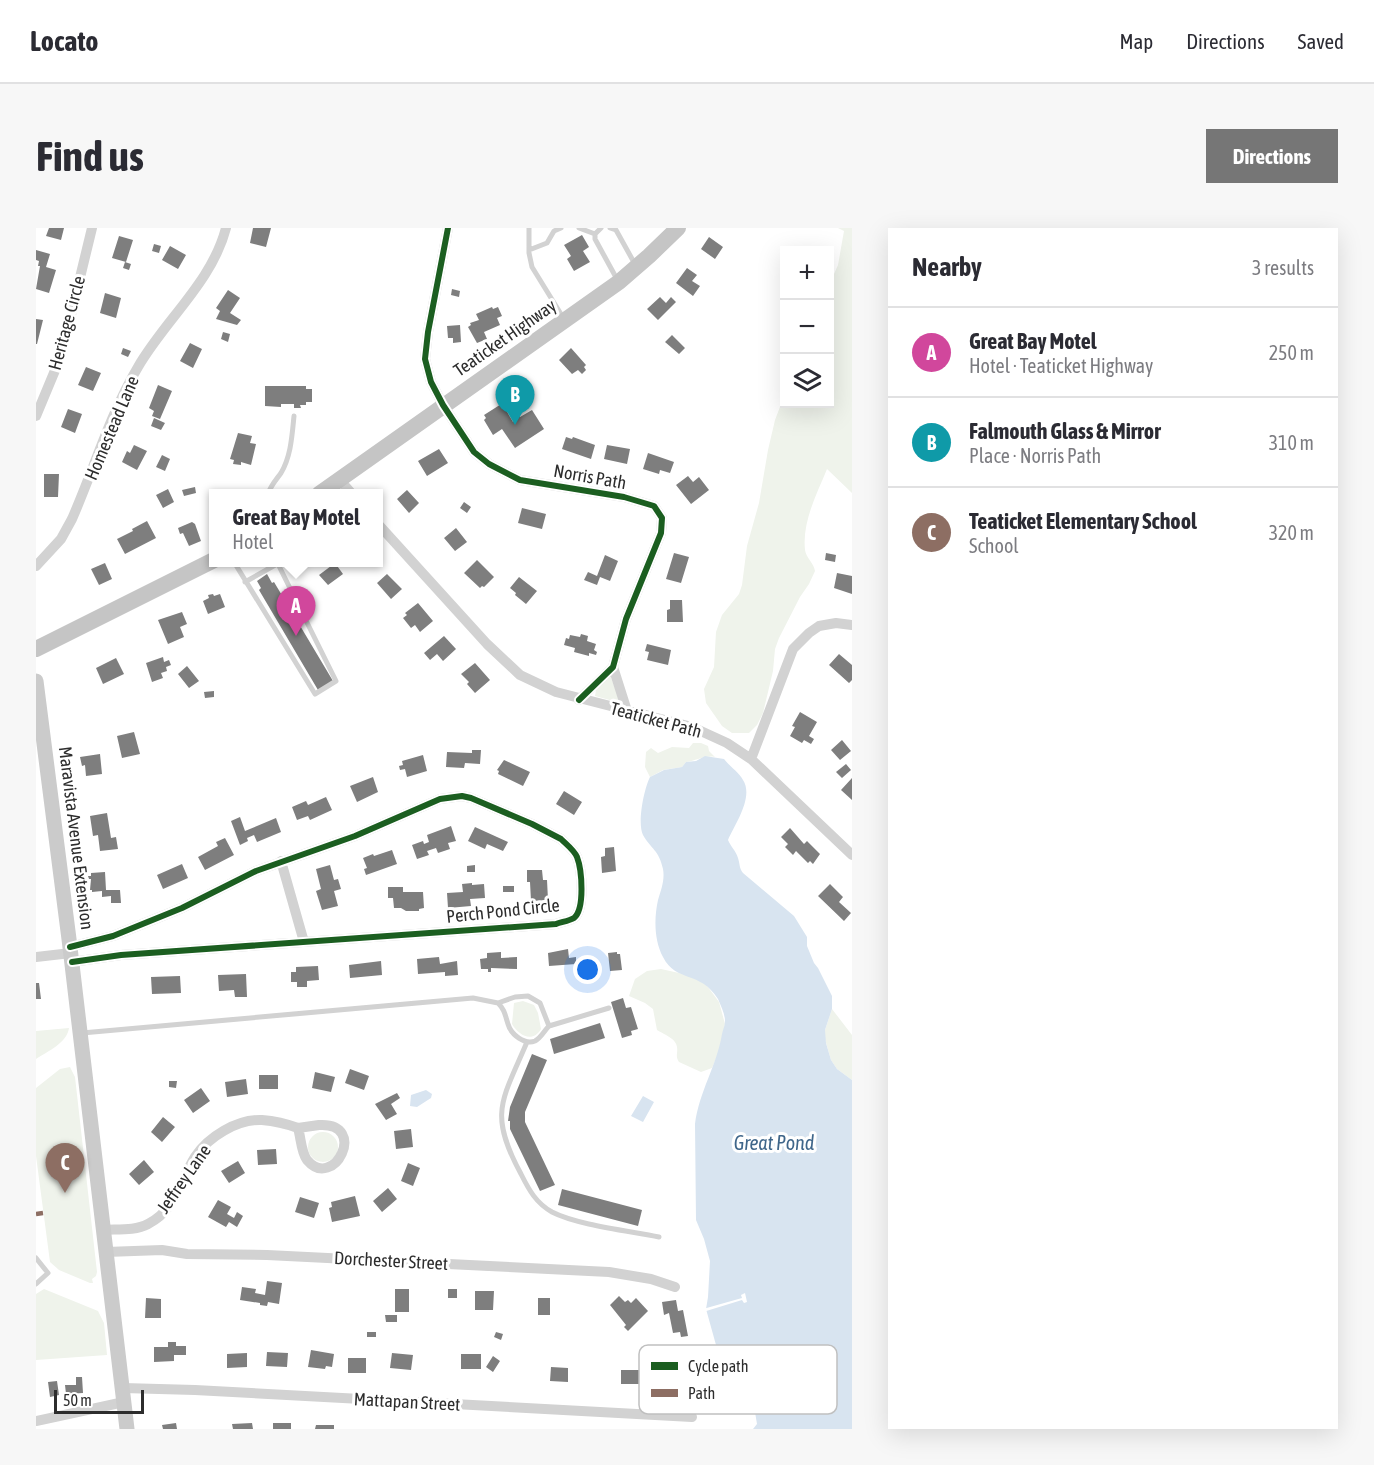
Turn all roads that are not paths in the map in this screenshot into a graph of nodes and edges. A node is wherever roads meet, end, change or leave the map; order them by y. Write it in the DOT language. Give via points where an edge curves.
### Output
graph roads {
  1 [pos="92,228"];
  2 [pos="226,228"];
  3 [pos="448,228"];
  4 [pos="529,228"];
  5 [pos="561,228"];
  6 [pos="579,228"];
  7 [pos="601,228"];
  8 [pos="610,228"];
  9 [pos="678,228"];
  10 [pos="555,230"];
  11 [pos="595,234"];
  12 [pos="529,250"];
  13 [pos="636,267"];
  14 [pos="618,282"];
  15 [pos="565,320"];
  16 [pos="443,405"];
  17 [pos="36,416"];
  18 [pos="294,416"];
  19 [pos="339,479"];
  20 [pos="270,489"];
  21 [pos="326,489"];
  22 [pos="348,489"];
  23 [pos="383,530"];
  24 [pos="209,562"];
  25 [pos="36,566"];
  26 [pos="237,567"];
  27 [pos="270,567"];
  28 [pos="279,567"];
  29 [pos="245,582"];
  30 [pos="852,625"];
  31 [pos="36,649"];
  32 [pos="613,667"];
  33 [pos="36,681"];
  34 [pos="579,700"];
  35 [pos="627,711"];
  36 [pos="751,759"];
  37 [pos="852,855"];
  38 [pos="281,861"];
  39 [pos="304,942"];
  40 [pos="71,954"];
  41 [pos="36,957"];
  42 [pos="498,1002"];
  43 [pos="609,1008"];
  44 [pos="549,1026"];
  45 [pos="80,1033"];
  46 [pos="527,1042"];
  47 [pos="298,1128"];
  48 [pos="103,1230"];
  49 [pos="659,1237"];
  50 [pos="106,1252"];
  51 [pos="36,1258"];
  52 [pos="36,1284"];
  53 [pos="675,1287"];
  54 [pos="123,1395"];
  55 [pos="692,1417"];
  56 [pos="36,1421"];
  57 [pos="127,1429"];
  1 -- 17 [label="street, Heritage Circle" via="61,356"];
  2 -- 25 [label="street, Homestead Lane" via="221,246 192,293 131,379 72,519 61,539"];
  3 -- 16 [label="street" via="425,359"];
  4 -- 12 [label="lane"];
  5 -- 10 [label="lane"];
  6 -- 11 [label="lane"];
  7 -- 11 [label="lane"];
  8 -- 13 [label="lane" via="616,230"];
  9 -- 13 [label="main road, Teaticket Highway"];
  10 -- 12 [label="lane" via="547,243"];
  11 -- 14 [label="lane"];
  12 -- 15 [label="lane" via="532,267"];
  13 -- 14 [label="main road, Teaticket Highway"];
  14 -- 15 [label="main road, Teaticket Highway"];
  15 -- 16 [label="main road, Teaticket Highway"];
  16 -- 19 [label="main road, Teaticket Highway"];
  16 -- 32 [label="street, Norris Path" via="474,452 504,473 520,480 624,497 654,506 662,518 661,533 626,619"];
  18 -- 20 [label="lane" via="290,452"];
  19 -- 21 [label="main road, Teaticket Highway"];
  19 -- 22 [label="street"];
  23 -- 34 [label="street, Teaticket Path" via="512,669 535,683"];
  24 -- 31 [label="main road"];
  26 -- 29 [label="lane"];
  27 -- 29 [label="lane"];
  28 -- 29 [label="lane" via="336,681 315,694"];
  30 -- 36 [label="street" via="819,626 793,649"];
  32 -- 34 [label="street"];
  32 -- 35 [label="street"];
  33 -- 40 [label="main road, Maravista Avenue Extension"];
  34 -- 35 [label="street, Teaticket Path"];
  35 -- 36 [label="street, Teaticket Path" via="711,734"];
  36 -- 37 [label="street, Teaticket Path"];
  38 -- 39 [label="street"];
  38 -- 39 [label="street, Perch Pond Circle" via="355,836 440,799 462,796 561,839 578,858 580,910 568,920"];
  38 -- 40 [label="street, Perch Pond Circle"];
  39 -- 40 [label="street, Perch Pond Circle" via="121,955"];
  40 -- 41 [label="street"];
  40 -- 45 [label="main road, Maravista Avenue Extension"];
  42 -- 44 [label="lane" via="521,996 533,998 544,1009"];
  42 -- 45 [label="lane" via="473,998"];
  42 -- 46 [label="lane" via="510,1029"];
  43 -- 44 [label="lane"];
  44 -- 46 [label="lane" via="538,1039"];
  45 -- 48 [label="main road, Maravista Avenue Extension"];
  46 -- 49 [label="lane" via="505,1092 500,1117 507,1146 532,1195 547,1209 570,1219"];
  47 -- 47 [label="street, Jeffrey Lane" via="303,1152 312,1164 333,1165 343,1155 342,1136 332,1127"];
  47 -- 48 [label="street, Jeffrey Lane" via="263,1120 225,1131 200,1152 176,1197 158,1218 137,1228"];
  48 -- 50 [label="main road, Maravista Avenue Extension"];
  50 -- 53 [label="street, Dorchester Street" via="162,1250 609,1272"];
  50 -- 54 [label="main road, Maravista Avenue Extension"];
  51 -- 52 [label="lane" via="48,1273"];
  54 -- 55 [label="street, Mattapan Street" via="195,1390"];
  54 -- 56 [label="street, Mattapan Street"];
  54 -- 57 [label="main road, Maravista Avenue Extension"];
}
